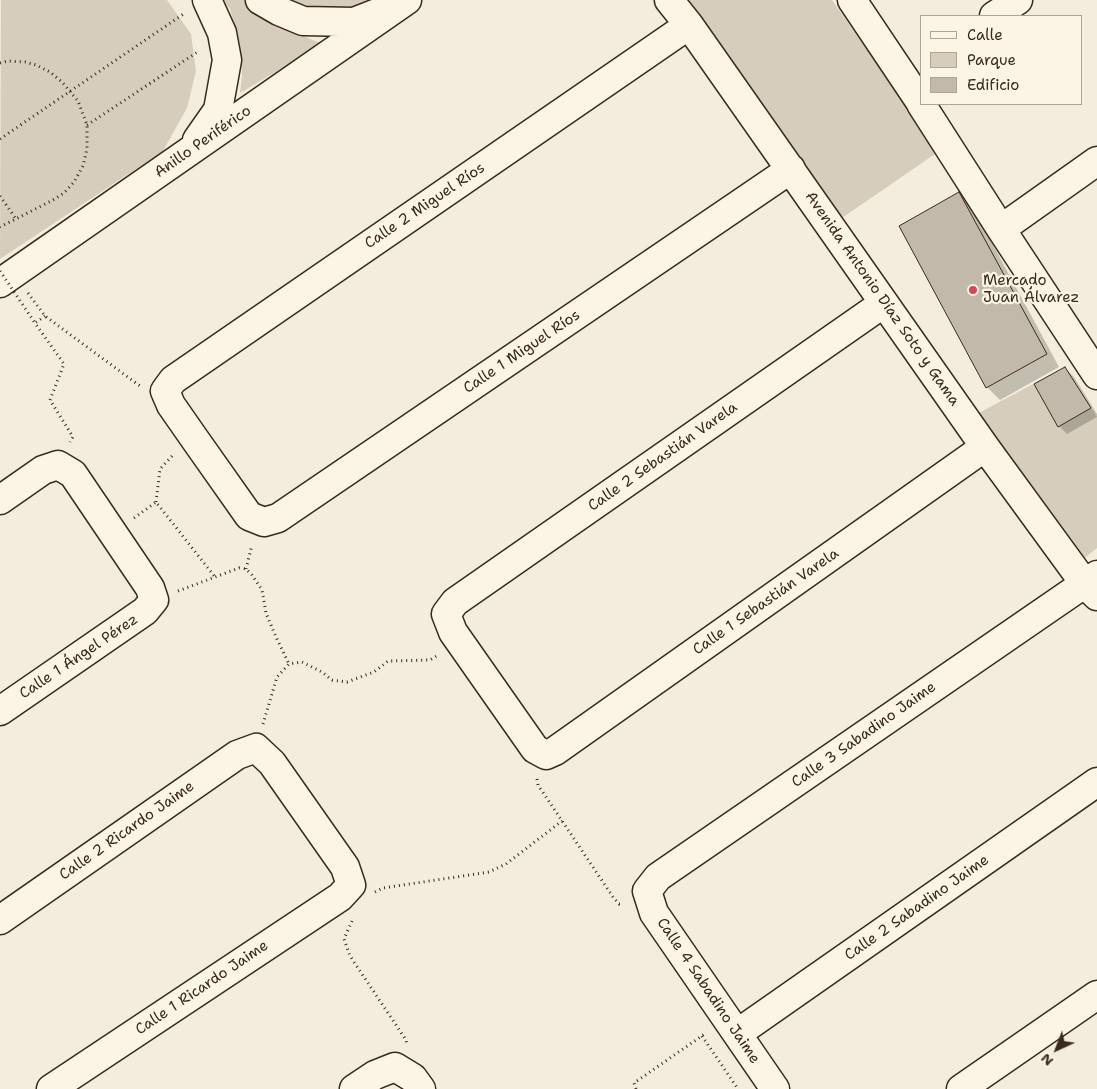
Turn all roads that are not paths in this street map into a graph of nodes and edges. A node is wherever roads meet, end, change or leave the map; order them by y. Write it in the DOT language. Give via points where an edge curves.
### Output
graph roads {
  1 [pos="260,0"];
  2 [pos="406,0"];
  3 [pos="670,0"];
  4 [pos="852,0"];
  5 [pos="1018,0"];
  6 [pos="197,6"];
  7 [pos="996,15"];
  8 [pos="689,25"];
  9 [pos="913,72"];
  10 [pos="920,99"];
  11 [pos="922,105"];
  12 [pos="190,151"];
  13 [pos="1097,161"];
  14 [pos="791,169"];
  15 [pos="1001,229"];
  16 [pos="5,276"];
  17 [pos="884,303"];
  18 [pos="1097,375"];
  19 [pos="194,438"];
  20 [pos="985,447"];
  21 [pos="0,500"];
  22 [pos="1093,585"];
  23 [pos="460,642"];
  24 [pos="0,711"];
  25 [pos="1097,782"];
  26 [pos="351,885"];
  27 [pos="648,891"];
  28 [pos="0,920"];
  29 [pos="1097,995"];
  30 [pos="732,1026"];
  31 [pos="417,1083"];
  32 [pos="51,1089"];
  33 [pos="354,1089"];
  34 [pos="775,1089"];
  35 [pos="961,1089"];
  1 -- 2 [label="street" via="303,21 354,22"];
  2 -- 12 [label="street, Anillo Periférico"];
  3 -- 8 [label="street, Avenida Antonio Díaz Soto y Gama"];
  4 -- 9 [label="street"];
  5 -- 7 [label="street"];
  6 -- 12 [label="street" via="222,33 226,60 218,110"];
  8 -- 14 [label="street, Avenida Antonio Díaz Soto y Gama"];
  8 -- 19 [label="street, Calle 2 Miguel Ríos" via="173,380 165,391"];
  9 -- 10 [label="street"];
  11 -- 15 [label="street"];
  12 -- 16 [label="street, Anillo Periférico"];
  13 -- 15 [label="street"];
  14 -- 17 [label="street, Avenida Antonio Díaz Soto y Gama"];
  14 -- 19 [label="street, Calle 1 Miguel Ríos" via="278,518 264,522 249,516"];
  15 -- 18 [label="street"];
  17 -- 20 [label="street, Avenida Antonio Díaz Soto y Gama"];
  17 -- 23 [label="street, Calle 2 Sebastián Varela" via="455,602 446,614 452,632"];
  20 -- 22 [label="street, Avenida Antonio Díaz Soto y Gama"];
  20 -- 23 [label="street, Calle 1 Sebastián Varela" via="546,755 535,748"];
  21 -- 24 [label="street, Calle 1 Ángel Pérez" via="43,470 58,465 72,474 150,588 154,600 146,611"];
  22 -- 27 [label="street, Calle 3 Sabadino Jaime" via="658,877"];
  25 -- 30 [label="street, Calle 2 Sabadino Jaime"];
  26 -- 28 [label="street, Calle 2 Ricardo Jaime" via="345,867 272,763 256,748 236,755"];
  26 -- 32 [label="street, Calle 1 Ricardo Jaime" via="340,897"];
  27 -- 30 [label="street, Calle 4 Sabadino Jaime" via="654,912"];
  29 -- 35 [label="street"];
  30 -- 34 [label="street, Calle 4 Sabadino Jaime"];
  31 -- 33 [label="street" via="395,1067"];
}
